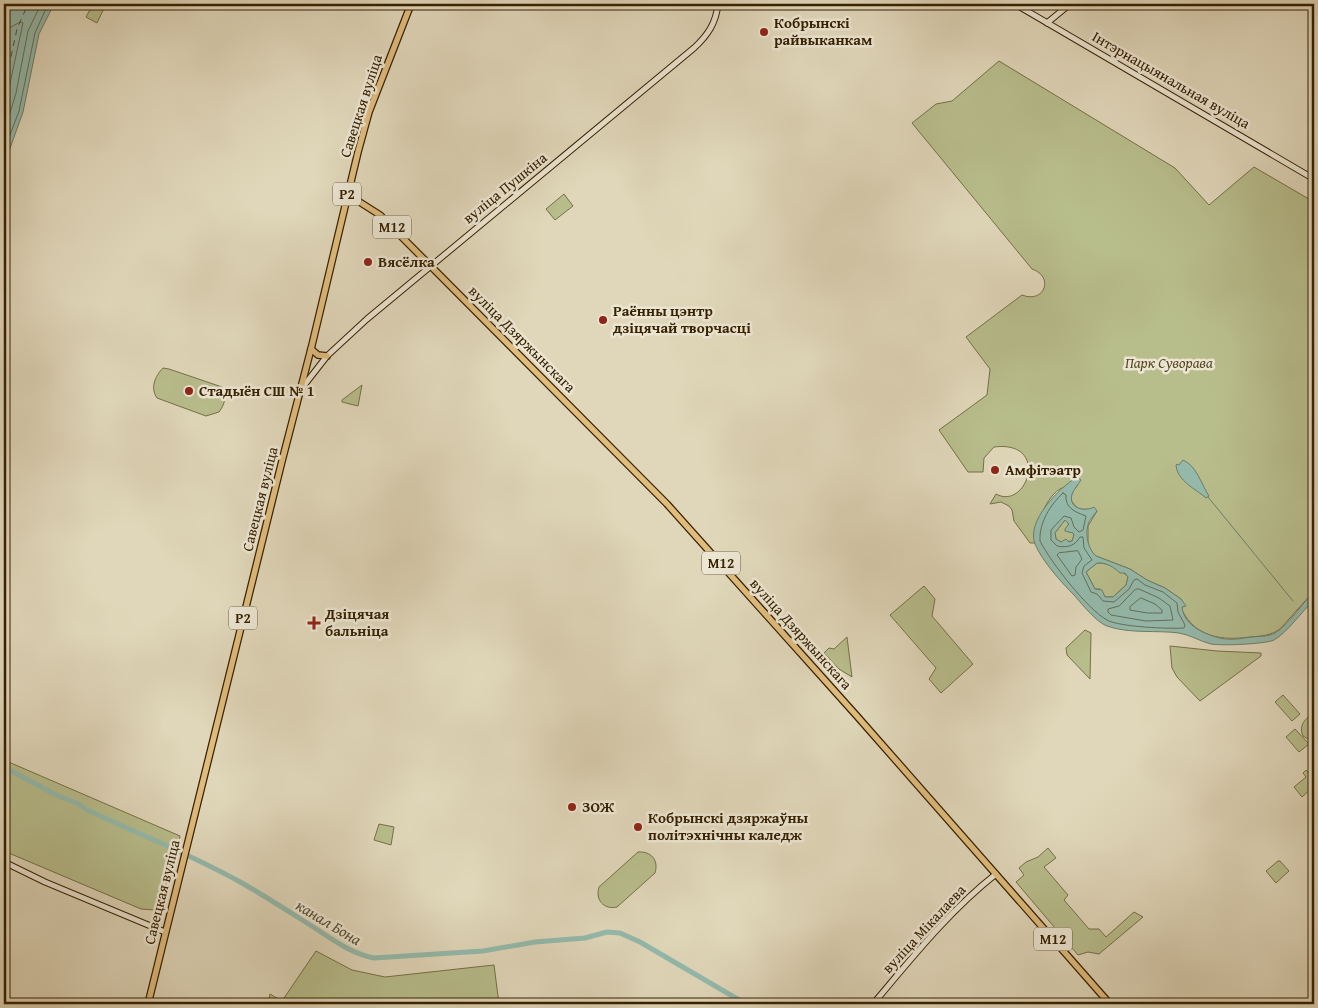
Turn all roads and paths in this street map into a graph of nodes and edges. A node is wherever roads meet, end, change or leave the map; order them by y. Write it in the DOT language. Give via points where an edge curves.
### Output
graph roads {
  1 [pos="411,4"];
  2 [pos="718,4"];
  3 [pos="1015,4"];
  4 [pos="1070,4"];
  5 [pos="1047,23"];
  6 [pos="1314,179"];
  7 [pos="347,198"];
  8 [pos="431,266"];
  9 [pos="311,349"];
  10 [pos="327,356"];
  11 [pos="300,390"];
  12 [pos="4,862"];
  13 [pos="996,874"];
  14 [pos="165,932"];
  15 [pos="148,1004"];
  16 [pos="873,1004"];
  17 [pos="1110,1004"];
  1 -- 7 [label="main road, Савецкая вуліца / Р2" via="369,112"];
  2 -- 8 [label="main road, вуліца Пушкіна" via="710,30 694,48"];
  3 -- 5 [label="main road, Інтэрнацыянальная вуліца"];
  4 -- 5 [label="main road"];
  5 -- 6 [label="main road, Інтэрнацыянальная вуліца"];
  7 -- 8 [label="main road, вуліца Дзяржынскага / М12" via="380,215"];
  7 -- 9 [label="main road, Савецкая вуліца / Р2"];
  8 -- 10 [label="main road, вуліца Пушкіна"];
  8 -- 13 [label="main road, вуліца Дзяржынскага / М12" via="667,504"];
  9 -- 10 [label="main road" via="318,355"];
  9 -- 11 [label="main road, Савецкая вуліца / Р2"];
  10 -- 11 [label="main road, вуліца Пушкіна"];
  11 -- 14 [label="main road, Савецкая вуліца / Р2"];
  12 -- 14 [label="main road"];
  13 -- 16 [label="main road, вуліца Мікалаева" via="940,926"];
  13 -- 17 [label="main road, вуліца Дзяржынскага / М12"];
  14 -- 15 [label="main road, Савецкая вуліца / Р2"];
}
